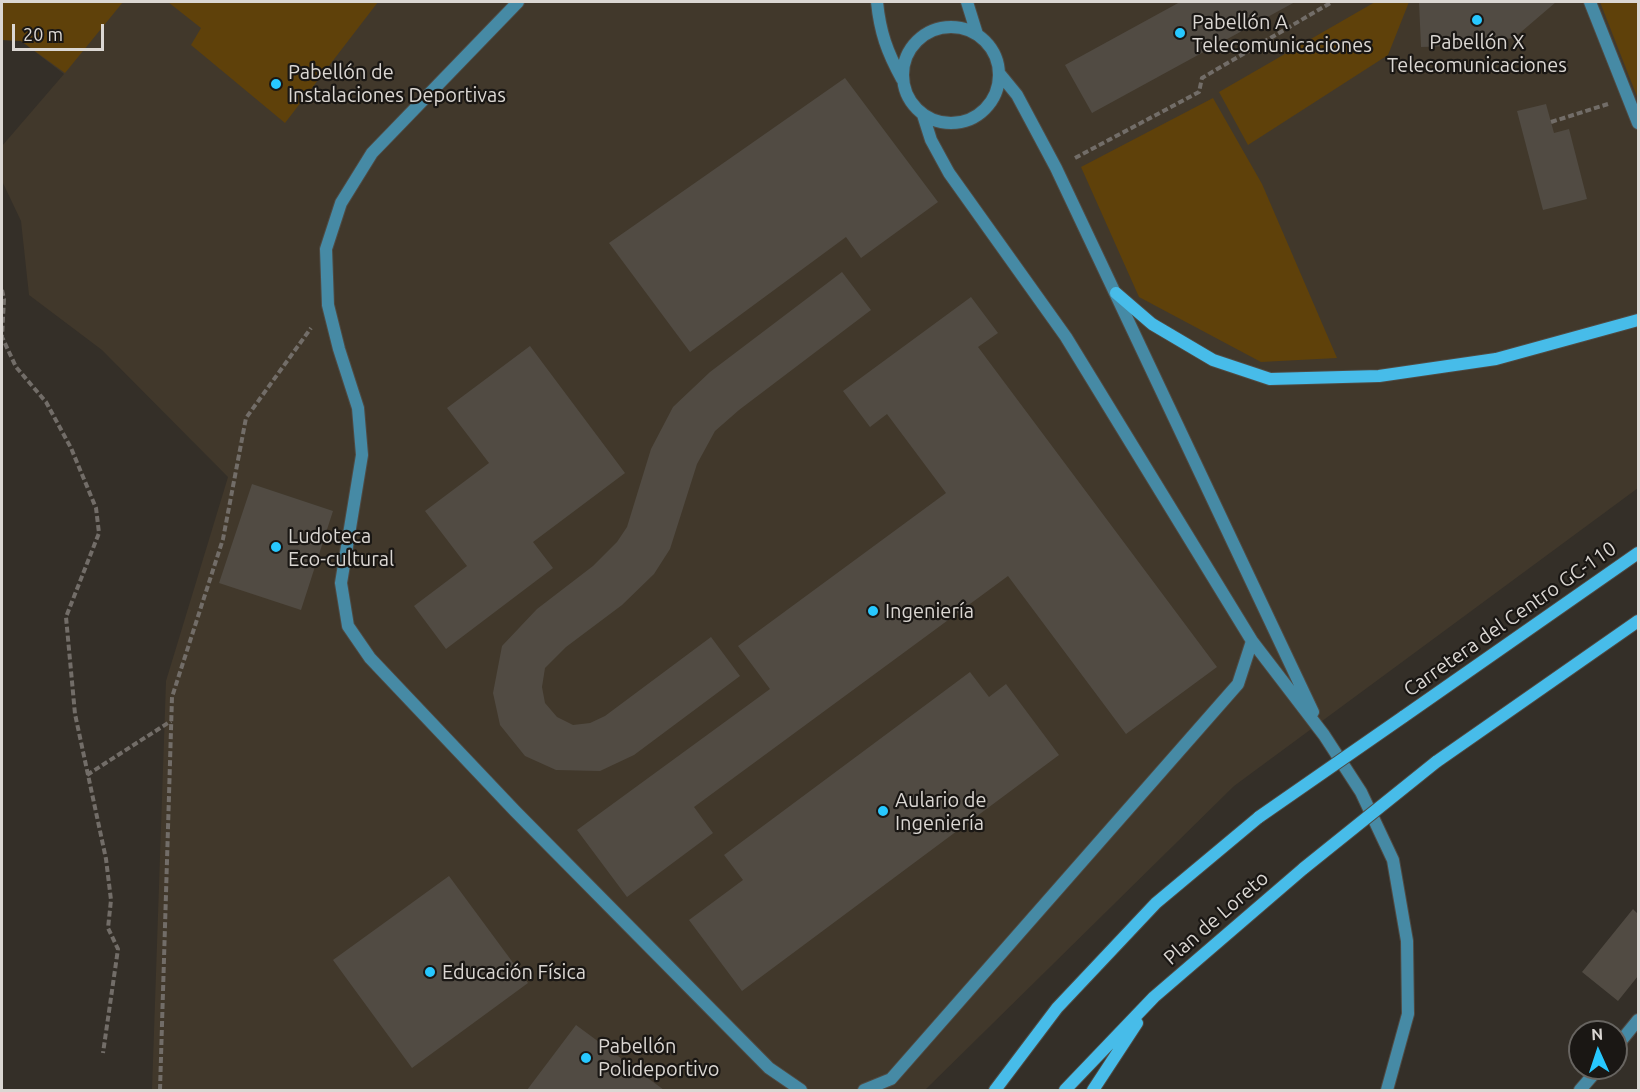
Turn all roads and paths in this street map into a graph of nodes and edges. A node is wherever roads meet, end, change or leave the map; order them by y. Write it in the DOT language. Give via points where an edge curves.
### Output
graph roads {
  1 [pos="518,2"];
  2 [pos="877,2"];
  3 [pos="967,2"];
  4 [pos="1332,2"];
  5 [pos="1590,2"];
  6 [pos="977,34"];
  7 [pos="999,73"];
  8 [pos="902,80"];
  9 [pos="1629,98"];
  10 [pos="923,115"];
  11 [pos="1551,122"];
  12 [pos="1638,123"];
  13 [pos="1056,168"];
  14 [pos="2,290"];
  15 [pos="1116,294"];
  16 [pos="328,304"];
  17 [pos="1638,320"];
  18 [pos="1638,553"];
  19 [pos="1638,621"];
  20 [pos="1252,641"];
  21 [pos="171,721"];
  22 [pos="1324,735"];
  23 [pos="87,775"];
  24 [pos="1154,997"];
  25 [pos="1638,1020"];
  26 [pos="1628,1032"];
  27 [pos="103,1053"];
  28 [pos="160,1090"];
  29 [pos="801,1090"];
  30 [pos="864,1090"];
  31 [pos="994,1090"];
  32 [pos="1065,1090"];
  33 [pos="1093,1090"];
  34 [pos="1387,1090"];
  1 -- 16 [label="street" via="372,153 341,203 326,249"];
  2 -- 8 [label="street" via="879,26"];
  3 -- 6 [label="street"];
  4 -- 13 [label="path" via="1202,78 1199,92"];
  5 -- 9 [label="street"];
  6 -- 7 [label="street" via="994,53"];
  6 -- 8 [label="street" via="948,27 919,38 903,64"];
  7 -- 10 [label="street" via="995,96 980,114 952,124"];
  7 -- 13 [label="street" via="1017,94"];
  8 -- 10 [label="street" via="912,105"];
  9 -- 11 [label="path"];
  9 -- 12 [label="street"];
  10 -- 20 [label="street" via="949,173 1066,337"];
  13 -- 15 [label="street"];
  14 -- 23 [label="path" via="2,337 16,367 46,402 96,508 99,533 66,617 75,714"];
  15 -- 17 [label="main road" via="1152,324 1213,360 1270,379 1378,376 1496,359"];
  15 -- 22 [label="street"];
  16 -- 21 [label="path" via="246,418 223,539 172,697"];
  16 -- 29 [label="street" via="357,408 362,455 341,583 348,627 370,658 515,811 769,1068"];
  18 -- 31 [label="main road, Carretera del Centro GC-110, bridge" via="1258,817 1156,903 1057,1008"];
  19 -- 24 [label="main road, Plan de Loreto, bridge" via="1436,762 1304,868"];
  20 -- 22 [label="street"];
  20 -- 30 [label="street" via="1238,684 891,1079"];
  21 -- 23 [label="path"];
  21 -- 28 [label="path"];
  22 -- 34 [label="street" via="1361,792 1393,860 1407,941 1408,1014"];
  23 -- 27 [label="path" via="106,859 111,900 108,928 118,950"];
  24 -- 32 [label="main road"];
  24 -- 33 [label="main road"];
  25 -- 26 [label="street"];
}
